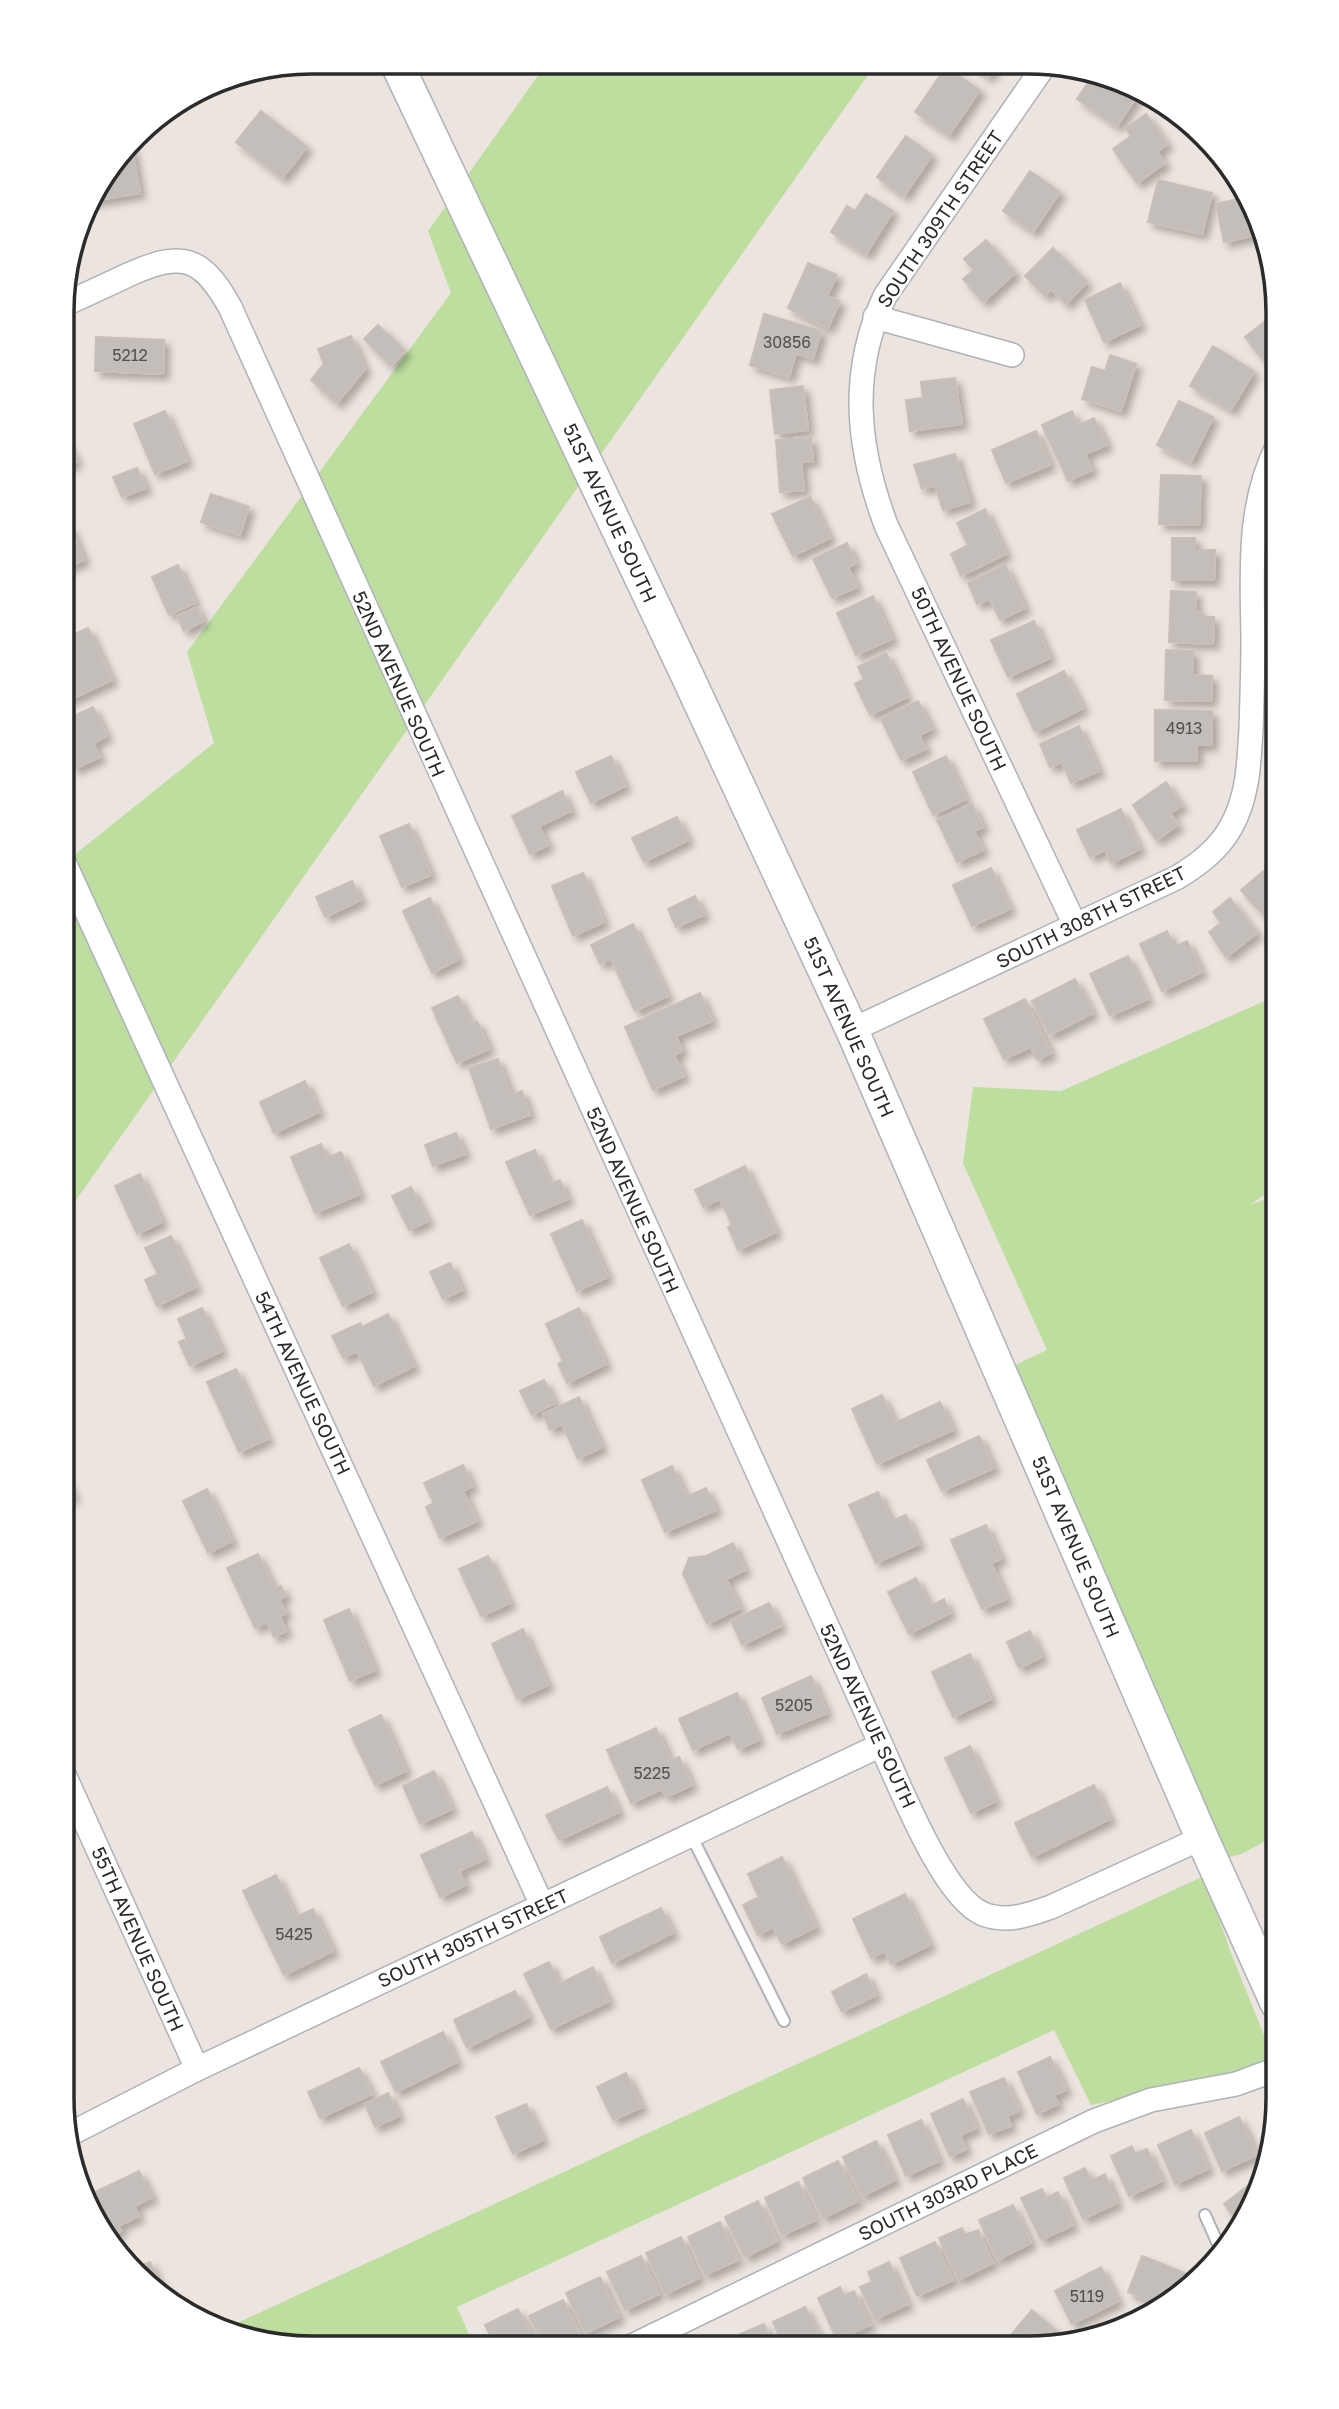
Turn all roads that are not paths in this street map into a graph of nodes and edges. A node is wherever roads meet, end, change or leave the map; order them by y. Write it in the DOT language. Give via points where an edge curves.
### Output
graph roads {
  1 [pos="402,74"];
  2 [pos="1038,75"];
  3 [pos="75,300"];
  4 [pos="875,317"];
  5 [pos="1012,355"];
  6 [pos="861,426"];
  7 [pos="1266,476"];
  8 [pos="74,884"];
  9 [pos="1075,925"];
  10 [pos="852,1030"];
  11 [pos="881,1745"];
  12 [pos="74,1797"];
  13 [pos="691,1835"];
  14 [pos="1202,1838"];
  15 [pos="542,1905"];
  16 [pos="1265,1978"];
  17 [pos="784,2021"];
  18 [pos="197,2069"];
  19 [pos="1265,2073"];
  20 [pos="77,2131"];
  21 [pos="1205,2216"];
  22 [pos="1217,2241"];
  23 [pos="653,2336"];
  1 -- 10 [label="main road, 51ST AVENUE SOUTH"];
  2 -- 4 [label="street, SOUTH 309TH STREET" via="896,277"];
  3 -- 11 [label="street, 52ND AVENUE SOUTH" via="156,262 174,260 195,265 215,281 230,307"];
  4 -- 5 [label="street"];
  4 -- 6 [label="street, SOUTH 309TH STREET" via="864,362"];
  6 -- 9 [label="street, 50TH AVENUE SOUTH" via="870,480 886,524"];
  7 -- 9 [label="street, SOUTH 308TH STREET" via="1253,531 1249,770 1239,810 1219,845 1190,870"];
  8 -- 15 [label="street, 54TH AVENUE SOUTH"];
  9 -- 10 [label="street, SOUTH 308TH STREET"];
  10 -- 14 [label="main road, 51ST AVENUE SOUTH"];
  11 -- 13 [label="street, SOUTH 305TH STREET"];
  11 -- 14 [label="street, 52ND AVENUE SOUTH" via="936,1862 966,1903 985,1915 1029,1914"];
  12 -- 18 [label="street, 55TH AVENUE SOUTH"];
  13 -- 15 [label="street, SOUTH 305TH STREET"];
  13 -- 17 [label="lane"];
  14 -- 16 [label="main road, 51ST AVENUE SOUTH"];
  15 -- 18 [label="street, SOUTH 305TH STREET"];
  18 -- 20 [label="street, SOUTH 305TH STREET"];
  19 -- 23 [label="street, SOUTH 303RD PLACE" via="1236,2084 1151,2100 1094,2121"];
  21 -- 22 [label="lane"];
}
